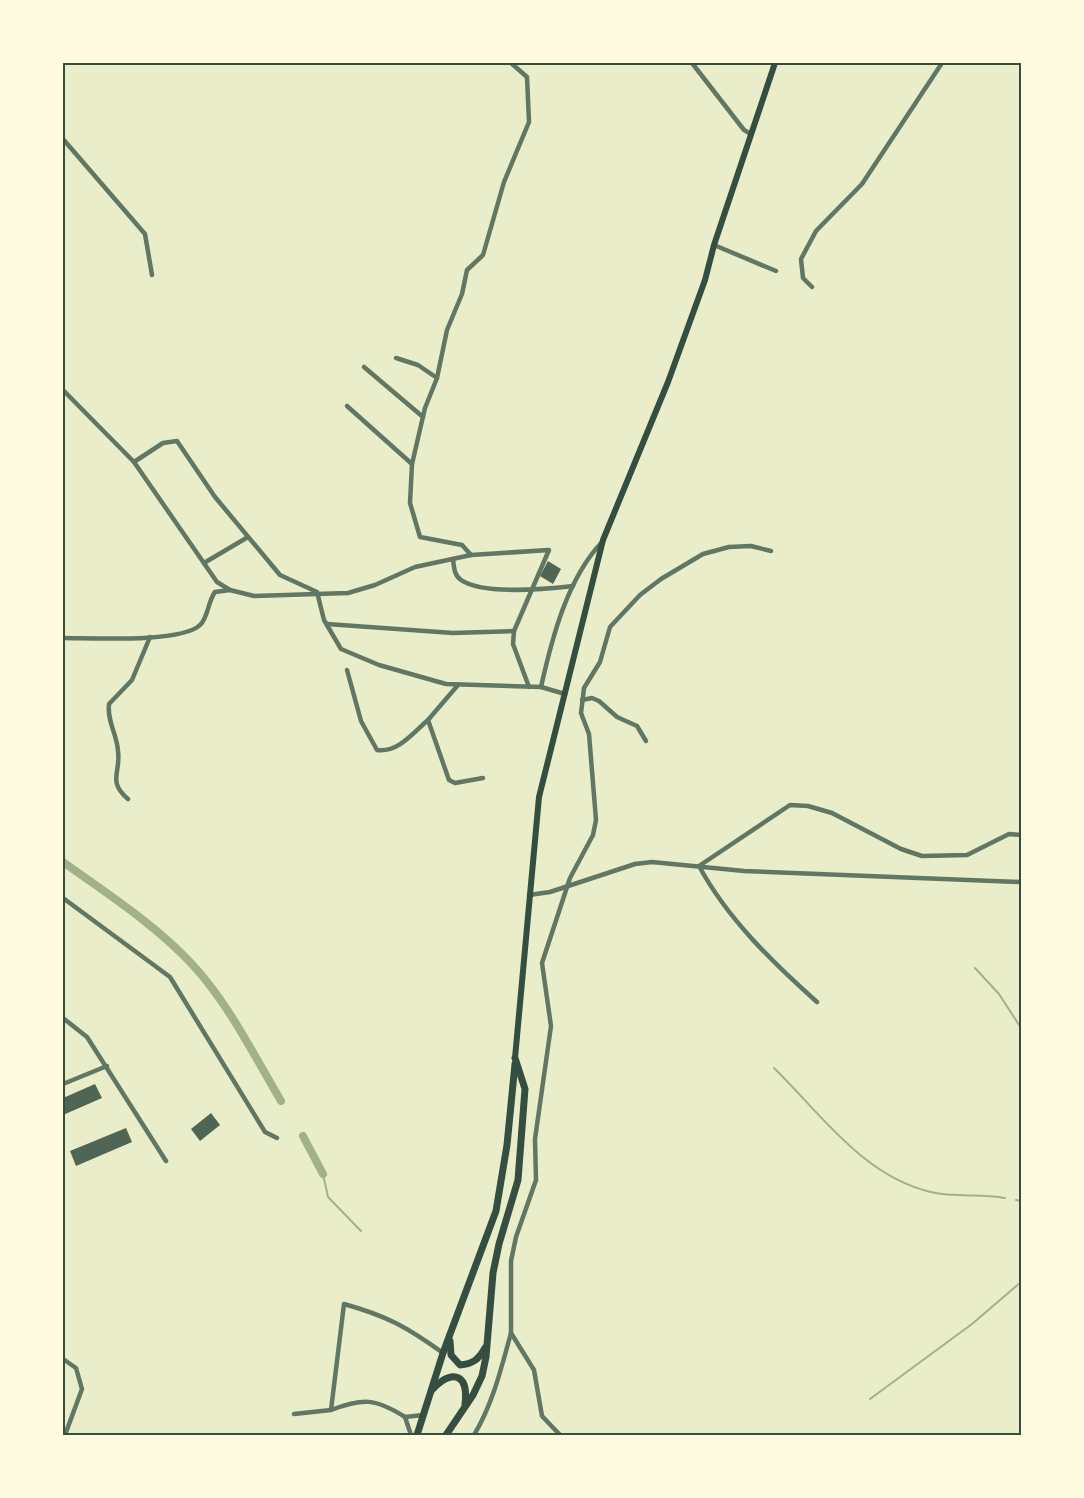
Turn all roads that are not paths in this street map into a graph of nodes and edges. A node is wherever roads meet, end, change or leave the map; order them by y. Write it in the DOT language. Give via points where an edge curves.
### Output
graph roads {
  1 [pos="511,63"];
  2 [pos="692,63"];
  3 [pos="775,63"];
  4 [pos="942,63"];
  5 [pos="751,134"];
  6 [pos="63,139"];
  7 [pos="714,245"];
  8 [pos="776,271"];
  9 [pos="152,275"];
  10 [pos="812,287"];
  11 [pos="396,358"];
  12 [pos="364,368"];
  13 [pos="437,378"];
  14 [pos="63,390"];
  15 [pos="347,406"];
  16 [pos="423,417"];
  17 [pos="134,462"];
  18 [pos="412,464"];
  19 [pos="248,537"];
  20 [pos="603,540"];
  21 [pos="771,551"];
  22 [pos="471,555"];
  23 [pos="453,559"];
  24 [pos="204,563"];
  25 [pos="573,586"];
  26 [pos="230,590"];
  27 [pos="529,591"];
  28 [pos="317,592"];
  29 [pos="327,624"];
  30 [pos="514,631"];
  31 [pos="150,637"];
  32 [pos="63,639"];
  33 [pos="347,670"];
  34 [pos="458,685"];
  35 [pos="529,687"];
  36 [pos="541,687"];
  37 [pos="565,694"];
  38 [pos="582,700"];
  39 [pos="428,720"];
  40 [pos="646,741"];
  41 [pos="483,778"];
  42 [pos="128,800"];
  43 [pos="1021,835"];
  44 [pos="699,866"];
  45 [pos="1021,882"];
  46 [pos="568,886"];
  47 [pos="529,895"];
  48 [pos="63,898"];
  49 [pos="817,1002"];
  50 [pos="63,1018"];
  51 [pos="515,1058"];
  52 [pos="107,1066"];
  53 [pos="63,1084"];
  54 [pos="277,1138"];
  55 [pos="166,1161"];
  56 [pos="511,1333"];
  57 [pos="450,1335"];
  58 [pos="486,1347"];
  59 [pos="443,1353"];
  60 [pos="63,1359"];
  61 [pos="430,1392"];
  62 [pos="465,1406"];
  63 [pos="331,1410"];
  64 [pos="294,1414"];
  65 [pos="423,1414"];
  66 [pos="405,1417"];
  67 [pos="65,1435"];
  68 [pos="411,1435"];
  69 [pos="417,1435"];
  70 [pos="446,1435"];
  71 [pos="474,1435"];
  72 [pos="560,1435"];
  1 -- 13 [label="street" via="526,77 529,122 504,182 483,255 467,270 447,330"];
  2 -- 5 [label="street"];
  3 -- 5 [label="main road"];
  4 -- 10 [label="street" via="862,184 816,231 801,259 803,278"];
  5 -- 7 [label="main road"];
  6 -- 9 [label="street" via="145,234"];
  7 -- 8 [label="street"];
  7 -- 20 [label="main road" via="668,382"];
  11 -- 13 [label="street" via="418,364"];
  12 -- 16 [label="street"];
  13 -- 16 [label="street"];
  14 -- 17 [label="street"];
  15 -- 18 [label="street"];
  16 -- 18 [label="street"];
  17 -- 19 [label="street" via="163,443 177,441"];
  17 -- 24 [label="street"];
  18 -- 22 [label="street" via="410,503 420,537 462,545"];
  19 -- 24 [label="street"];
  19 -- 28 [label="street" via="280,575"];
  20 -- 25 [label="street" via="589,555"];
  20 -- 37 [label="main road"];
  21 -- 38 [label="street" via="751,546 703,554 640,596 610,627 600,662 584,688"];
  22 -- 23 [label="street"];
  22 -- 27 [label="street" via="549,550"];
  23 -- 27 [label="street" via="455,572 462,581"];
  23 -- 28 [label="street" via="415,567 348,593"];
  24 -- 26 [label="street" via="217,582"];
  25 -- 27 [label="street"];
  25 -- 36 [label="street"];
  26 -- 28 [label="street" via="254,596"];
  26 -- 31 [label="street" via="215,592 202,624 192,632"];
  27 -- 30 [label="street"];
  28 -- 29 [label="street"];
  29 -- 30 [label="street" via="453,633"];
  29 -- 34 [label="street" via="341,649 379,665"];
  30 -- 35 [label="street" via="513,644"];
  31 -- 32 [label="street"];
  31 -- 42 [label="street" via="132,680 109,704 111,729 119,751 115,774 119,791"];
  33 -- 39 [label="street" via="361,721 377,750 386,752 399,745"];
  34 -- 35 [label="street"];
  34 -- 39 [label="street"];
  35 -- 36 [label="street"];
  36 -- 37 [label="street"];
  37 -- 47 [label="main road" via="539,797"];
  38 -- 40 [label="street" via="599,701 617,717 637,726"];
  38 -- 46 [label="street" via="581,713 589,734 596,820 593,835"];
  39 -- 41 [label="street" via="449,780 455,783"];
  43 -- 44 [label="street" via="1002,836 967,855 922,856 832,813 790,805"];
  44 -- 45 [label="street"];
  44 -- 46 [label="street" via="635,864"];
  44 -- 49 [label="street" via="731,914"];
  46 -- 47 [label="street"];
  46 -- 56 [label="street" via="542,963 551,1026 535,1139 536,1180 511,1261"];
  47 -- 51 [label="main road"];
  48 -- 54 [label="street" via="170,977 265,1132"];
  50 -- 52 [label="street" via="87,1037"];
  51 -- 57 [label="main road" via="512,1107 496,1211"];
  51 -- 58 [label="main road" via="525,1089 518,1180 499,1244"];
  52 -- 53 [label="street"];
  52 -- 55 [label="street"];
  56 -- 71 [label="street" via="486,1416"];
  56 -- 72 [label="street" via="534,1370 542,1416"];
  57 -- 58 [label="main road" via="450,1356 460,1365 479,1358"];
  57 -- 59 [label="main road"];
  58 -- 62 [label="main road" via="482,1376"];
  59 -- 61 [label="main road"];
  59 -- 63 [label="street" via="382,1315 344,1304"];
  60 -- 67 [label="street" via="76,1368 82,1389"];
  61 -- 62 [label="main road" via="448,1377 456,1376 465,1387"];
  61 -- 65 [label="main road"];
  62 -- 70 [label="main road"];
  63 -- 64 [label="street"];
  63 -- 66 [label="street" via="362,1400"];
  65 -- 66 [label="street"];
  65 -- 69 [label="main road"];
  66 -- 68 [label="street"];
}
